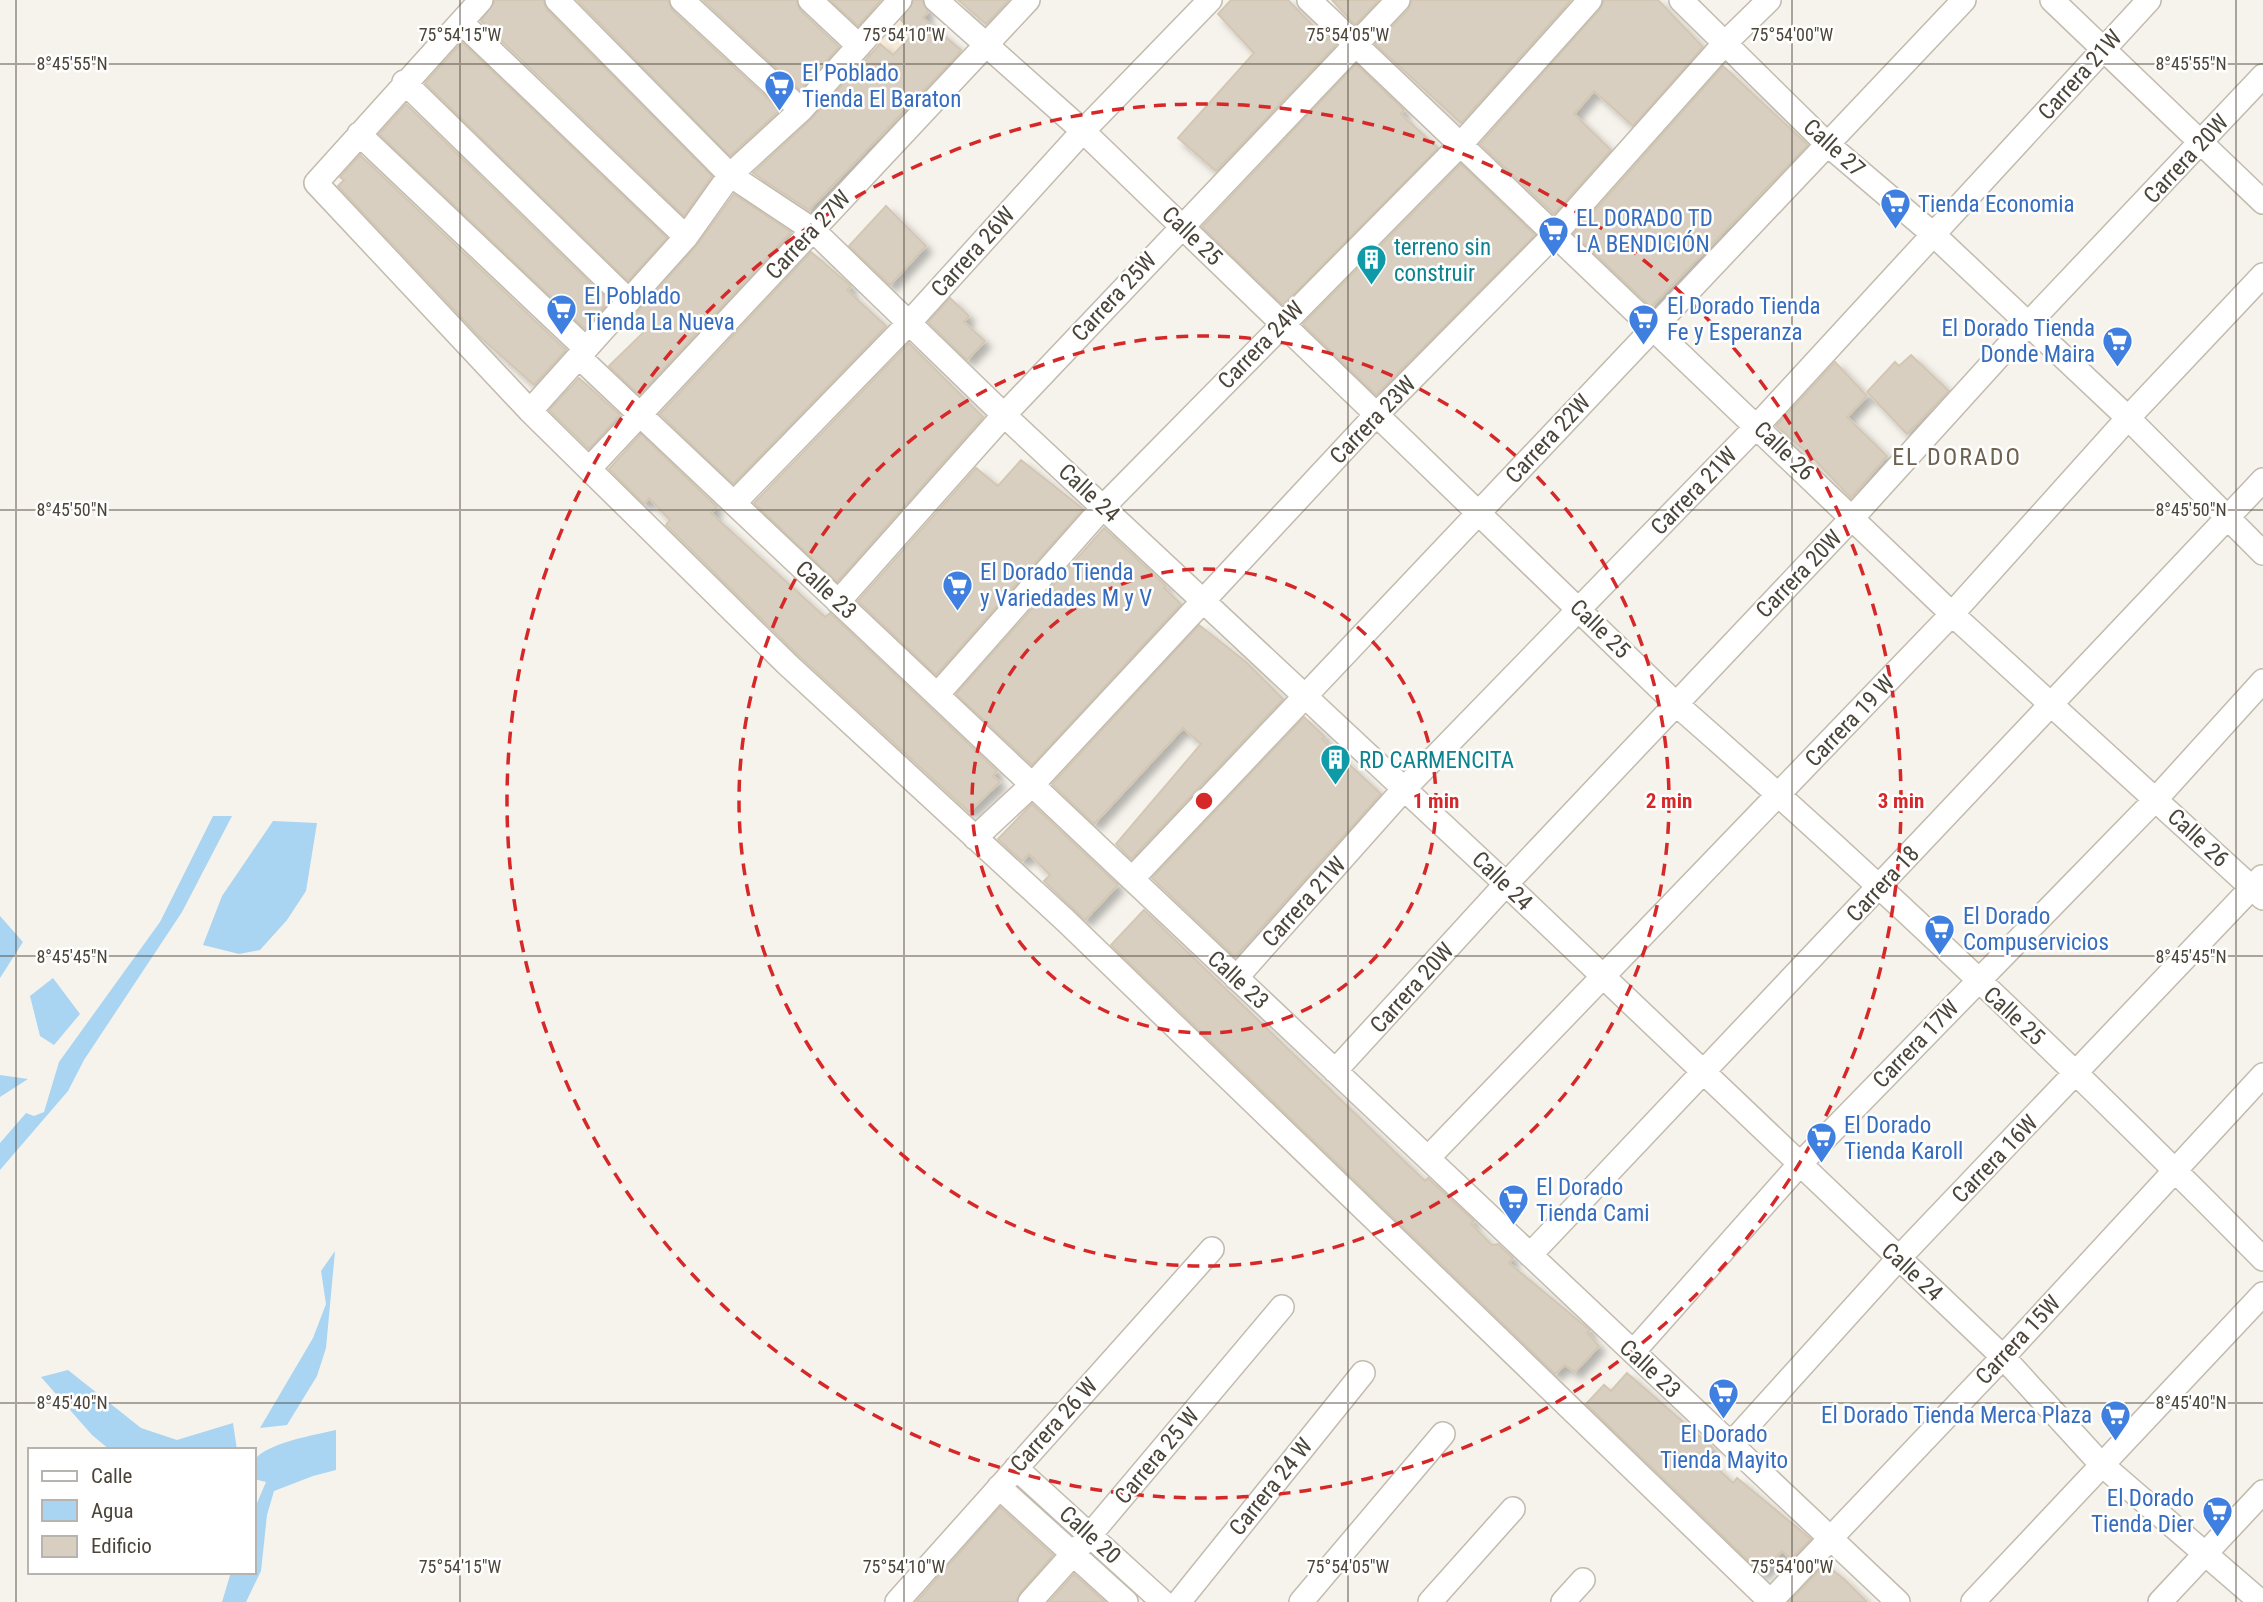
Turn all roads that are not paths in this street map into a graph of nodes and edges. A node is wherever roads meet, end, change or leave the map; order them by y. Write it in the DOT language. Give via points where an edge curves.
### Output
graph roads {
  1 [pos="481,0"];
  2 [pos="557,0"];
  3 [pos="682,0"];
  4 [pos="810,0"];
  5 [pos="900,0"];
  6 [pos="936,0"];
  7 [pos="1028,0"];
  8 [pos="1210,0"];
  9 [pos="1309,0"];
  10 [pos="1398,0"];
  11 [pos="1590,0"];
  12 [pos="1681,0"];
  13 [pos="1769,0"];
  14 [pos="1964,0"];
  15 [pos="2052,0"];
  16 [pos="2149,0"];
  17 [pos="462,23"];
  18 [pos="1357,42"];
  19 [pos="1725,43"];
  20 [pos="859,46"];
  21 [pos="985,46"];
  22 [pos="2103,50"];
  23 [pos="2263,76"];
  24 [pos="404,82"];
  25 [pos="801,110"];
  26 [pos="1083,131"];
  27 [pos="359,134"];
  28 [pos="1826,143"];
  29 [pos="1461,144"];
  30 [pos="2202,144"];
  31 [pos="730,175"];
  32 [pos="2263,202"];
  33 [pos="1181,226"];
  34 [pos="813,230"];
  35 [pos="1555,234"];
  36 [pos="1934,236"];
  37 [pos="686,237"];
  38 [pos="2263,275"];
  39 [pos="629,301"];
  40 [pos="1282,323"];
  41 [pos="908,324"];
  42 [pos="2028,324"];
  43 [pos="1653,328"];
  44 [pos="582,353"];
  45 [pos="530,411"];
  46 [pos="640,415"];
  47 [pos="1004,415"];
  48 [pos="1375,416"];
  49 [pos="2128,418"];
  50 [pos="1757,426"];
  51 [pos="589,469"];
  52 [pos="2263,480"];
  53 [pos="734,503"];
  54 [pos="1104,506"];
  55 [pos="1478,513"];
  56 [pos="1853,517"];
  57 [pos="2228,518"];
  58 [pos="2263,553"];
  59 [pos="838,602"];
  60 [pos="1203,603"];
  61 [pos="1580,609"];
  62 [pos="1952,614"];
  63 [pos="2263,681"];
  64 [pos="937,695"];
  65 [pos="1304,696"];
  66 [pos="1675,704"];
  67 [pos="2050,704"];
  68 [pos="1032,785"];
  69 [pos="1404,789"];
  70 [pos="1779,794"];
  71 [pos="2156,799"];
  72 [pos="975,838"];
  73 [pos="1132,879"];
  74 [pos="1506,884"];
  75 [pos="2259,887"];
  76 [pos="1879,889"];
  77 [pos="1600,977"];
  78 [pos="1236,978"];
  79 [pos="1976,980"];
  80 [pos="1335,1071"];
  81 [pos="1703,1072"];
  82 [pos="2077,1075"];
  83 [pos="2263,1075"];
  84 [pos="1427,1158"];
  85 [pos="1799,1165"];
  86 [pos="2174,1168"];
  87 [pos="1212,1248"];
  88 [pos="1530,1255"];
  89 [pos="1898,1259"];
  90 [pos="2263,1259"];
  91 [pos="2263,1294"];
  92 [pos="1282,1307"];
  93 [pos="1633,1352"];
  94 [pos="2003,1357"];
  95 [pos="1363,1373"];
  96 [pos="1443,1434"];
  97 [pos="1731,1444"];
  98 [pos="2100,1463"];
  99 [pos="1016,1468"];
  100 [pos="999,1487"];
  101 [pos="2263,1492"];
  102 [pos="1513,1509"];
  103 [pos="1090,1535"];
  104 [pos="1831,1539"];
  105 [pos="1072,1553"];
  106 [pos="2206,1556"];
  107 [pos="1583,1580"];
  108 [pos="897,1602"];
  109 [pos="1030,1602"];
  110 [pos="1126,1602"];
  111 [pos="1163,1602"];
  112 [pos="1179,1602"];
  113 [pos="1301,1602"];
  114 [pos="1430,1602"];
  115 [pos="1563,1602"];
  116 [pos="1771,1602"];
  117 [pos="1898,1602"];
  118 [pos="1973,1602"];
  119 [pos="2161,1602"];
  120 [pos="2261,1602"];
  1 -- 17 [label="street"];
  2 -- 31 [label="street, Calle 24"];
  3 -- 25 [label="street"];
  4 -- 20 [label="street"];
  5 -- 20 [label="street"];
  6 -- 21 [label="street, Calle 25"];
  7 -- 21 [label="street, Carrera 27W"];
  8 -- 26 [label="street, Carrera 26W"];
  9 -- 18 [label="street, Calle 26"];
  10 -- 18 [label="street, Carrera 25W"];
  11 -- 29 [label="street, Carrera 24W"];
  12 -- 19 [label="street, Calle 27"];
  13 -- 19 [label="street, Carrera 23W"];
  14 -- 28 [label="street, Carrera 22W"];
  15 -- 22 [label="street"];
  16 -- 22 [label="street, Carrera 21W"];
  17 -- 24 [label="street"];
  17 -- 37 [label="street"];
  18 -- 29 [label="street, Calle 26"];
  18 -- 33 [label="street, Carrera 25W"];
  19 -- 28 [label="street, Calle 27"];
  19 -- 35 [label="street, Carrera 23W"];
  20 -- 25 [label="street"];
  21 -- 26 [label="street, Calle 25"];
  21 -- 34 [label="street, Carrera 27W"];
  22 -- 30 [label="street"];
  22 -- 36 [label="street, Carrera 21W"];
  23 -- 30 [label="street, Carrera 20W"];
  24 -- 27 [label="street"];
  24 -- 39 [label="street"];
  25 -- 31 [label="street"];
  26 -- 33 [label="street, Calle 25"];
  26 -- 41 [label="street, Carrera 26W"];
  27 -- 44 [label="street, Calle 23"];
  27 -- 45 [label="street" via="316,183"];
  28 -- 36 [label="street, Calle 27"];
  28 -- 43 [label="street, Carrera 22W"];
  29 -- 35 [label="street, Calle 26"];
  29 -- 40 [label="street, Carrera 24W"];
  30 -- 32 [label="street"];
  30 -- 42 [label="street, Carrera 20W"];
  31 -- 34 [label="street, Calle 24"];
  31 -- 37 [label="street"];
  33 -- 40 [label="street, Calle 25"];
  33 -- 47 [label="street, Carrera 25W"];
  34 -- 41 [label="street, Calle 24"];
  34 -- 46 [label="street, Carrera 27W"];
  35 -- 43 [label="street, Calle 26"];
  35 -- 48 [label="street, Carrera 23W"];
  36 -- 42 [label="street, Calle 27"];
  36 -- 50 [label="street, Carrera 21W"];
  37 -- 39 [label="street"];
  38 -- 49 [label="street, Carrera 19 W"];
  39 -- 44 [label="street"];
  40 -- 48 [label="street, Calle 25"];
  40 -- 54 [label="street, Carrera 24W"];
  41 -- 47 [label="street, Calle 24"];
  41 -- 53 [label="street, Carrera 26W"];
  42 -- 49 [label="street, Calle 27"];
  42 -- 56 [label="street, Carrera 20W"];
  43 -- 50 [label="street, Calle 26"];
  43 -- 55 [label="street, Carrera 22W"];
  44 -- 45 [label="street"];
  44 -- 46 [label="street, Calle 23"];
  45 -- 51 [label="street"];
  46 -- 51 [label="street, Carrera 27W"];
  46 -- 53 [label="street, Calle 23"];
  47 -- 54 [label="street, Calle 24"];
  47 -- 59 [label="street, Carrera 25W"];
  48 -- 55 [label="street, Calle 25"];
  48 -- 60 [label="street, Carrera 23W"];
  49 -- 57 [label="street, Calle 27"];
  49 -- 62 [label="street, Carrera 19 W"];
  50 -- 56 [label="street, Calle 26"];
  50 -- 61 [label="street, Carrera 21W"];
  51 -- 72 [label="street" via="787,664"];
  52 -- 57 [label="street, Carrera 18"];
  53 -- 59 [label="street, Calle 23"];
  54 -- 60 [label="street, Calle 24"];
  54 -- 64 [label="street, Carrera 24W"];
  55 -- 61 [label="street, Calle 25"];
  55 -- 65 [label="street, Carrera 22W"];
  56 -- 62 [label="street, Calle 26"];
  56 -- 66 [label="street, Carrera 20W"];
  57 -- 58 [label="street, Calle 27"];
  57 -- 67 [label="street, Carrera 18"];
  59 -- 64 [label="street, Calle 23"];
  60 -- 65 [label="street, Calle 24"];
  60 -- 68 [label="street, Carrera 23W"];
  61 -- 66 [label="street, Calle 25"];
  61 -- 69 [label="street, Carrera 21W"];
  62 -- 67 [label="street, Calle 26"];
  62 -- 70 [label="street, Carrera 19 W"];
  63 -- 71 [label="street, Carrera 17W"];
  64 -- 68 [label="street, Calle 23"];
  65 -- 69 [label="street, Calle 24"];
  65 -- 73 [label="street, Carrera 22W"];
  66 -- 70 [label="street, Calle 25"];
  66 -- 74 [label="street, Carrera 20W"];
  67 -- 71 [label="street, Calle 26"];
  67 -- 76 [label="street, Carrera 18"];
  68 -- 72 [label="street, Carrera 23W"];
  68 -- 73 [label="street, Calle 23"];
  69 -- 74 [label="street, Calle 24"];
  69 -- 78 [label="street, Carrera 21W"];
  70 -- 76 [label="street, Calle 25"];
  70 -- 77 [label="street, Carrera 19 W"];
  71 -- 75 [label="street, Calle 26"];
  71 -- 79 [label="street, Carrera 17W"];
  72 -- 116 [label="street"];
  73 -- 78 [label="street, Calle 23"];
  74 -- 77 [label="street, Calle 24"];
  74 -- 80 [label="street, Carrera 20W"];
  75 -- 82 [label="street, Carrera 16W"];
  76 -- 79 [label="street, Calle 25"];
  76 -- 81 [label="street, Carrera 18"];
  77 -- 81 [label="street, Calle 24"];
  77 -- 84 [label="street, Carrera 19 W"];
  78 -- 80 [label="street, Calle 23"];
  79 -- 82 [label="street, Calle 25"];
  79 -- 85 [label="street, Carrera 17W"];
  80 -- 84 [label="street, Calle 23"];
  81 -- 85 [label="street, Calle 24"];
  81 -- 88 [label="street, Carrera 18"];
  82 -- 86 [label="street, Calle 25"];
  82 -- 89 [label="street, Carrera 16W"];
  83 -- 86 [label="street, Carrera 15W"];
  84 -- 88 [label="street, Calle 23"];
  85 -- 89 [label="street, Calle 24"];
  85 -- 93 [label="street, Carrera 17W"];
  86 -- 90 [label="street, Calle 25"];
  86 -- 94 [label="street, Carrera 15W"];
  87 -- 99 [label="street, Carrera 26 W"];
  88 -- 93 [label="street, Calle 23"];
  89 -- 94 [label="street, Calle 24"];
  89 -- 97 [label="street, Carrera 16W"];
  91 -- 98 [label="street"];
  92 -- 103 [label="street, Carrera 25 W"];
  93 -- 97 [label="street, Calle 23"];
  94 -- 98 [label="street, Calle 24"];
  94 -- 104 [label="street, Carrera 15W"];
  95 -- 112 [label="street, Carrera 24 W"];
  96 -- 113 [label="street"];
  97 -- 104 [label="street, Calle 23"];
  98 -- 106 [label="street, Calle 24"];
  98 -- 118 [label="street"];
  99 -- 100 [label="street, Carrera 26 W"];
  99 -- 103 [label="street, Calle 20"];
  100 -- 105 [label="street, Calle 20"];
  100 -- 108 [label="street, Carrera 26 W"];
  101 -- 106 [label="street"];
  102 -- 114 [label="street"];
  103 -- 105 [label="street, Carrera 25 W"];
  103 -- 111 [label="street, Calle 20"];
  104 -- 116 [label="street, Carrera 15W"];
  104 -- 117 [label="street, Calle 23"];
  105 -- 109 [label="street, Carrera 25 W"];
  105 -- 110 [label="street, Calle 20"];
  106 -- 119 [label="street"];
  106 -- 120 [label="street, Calle 24"];
  107 -- 115 [label="street"];
}
